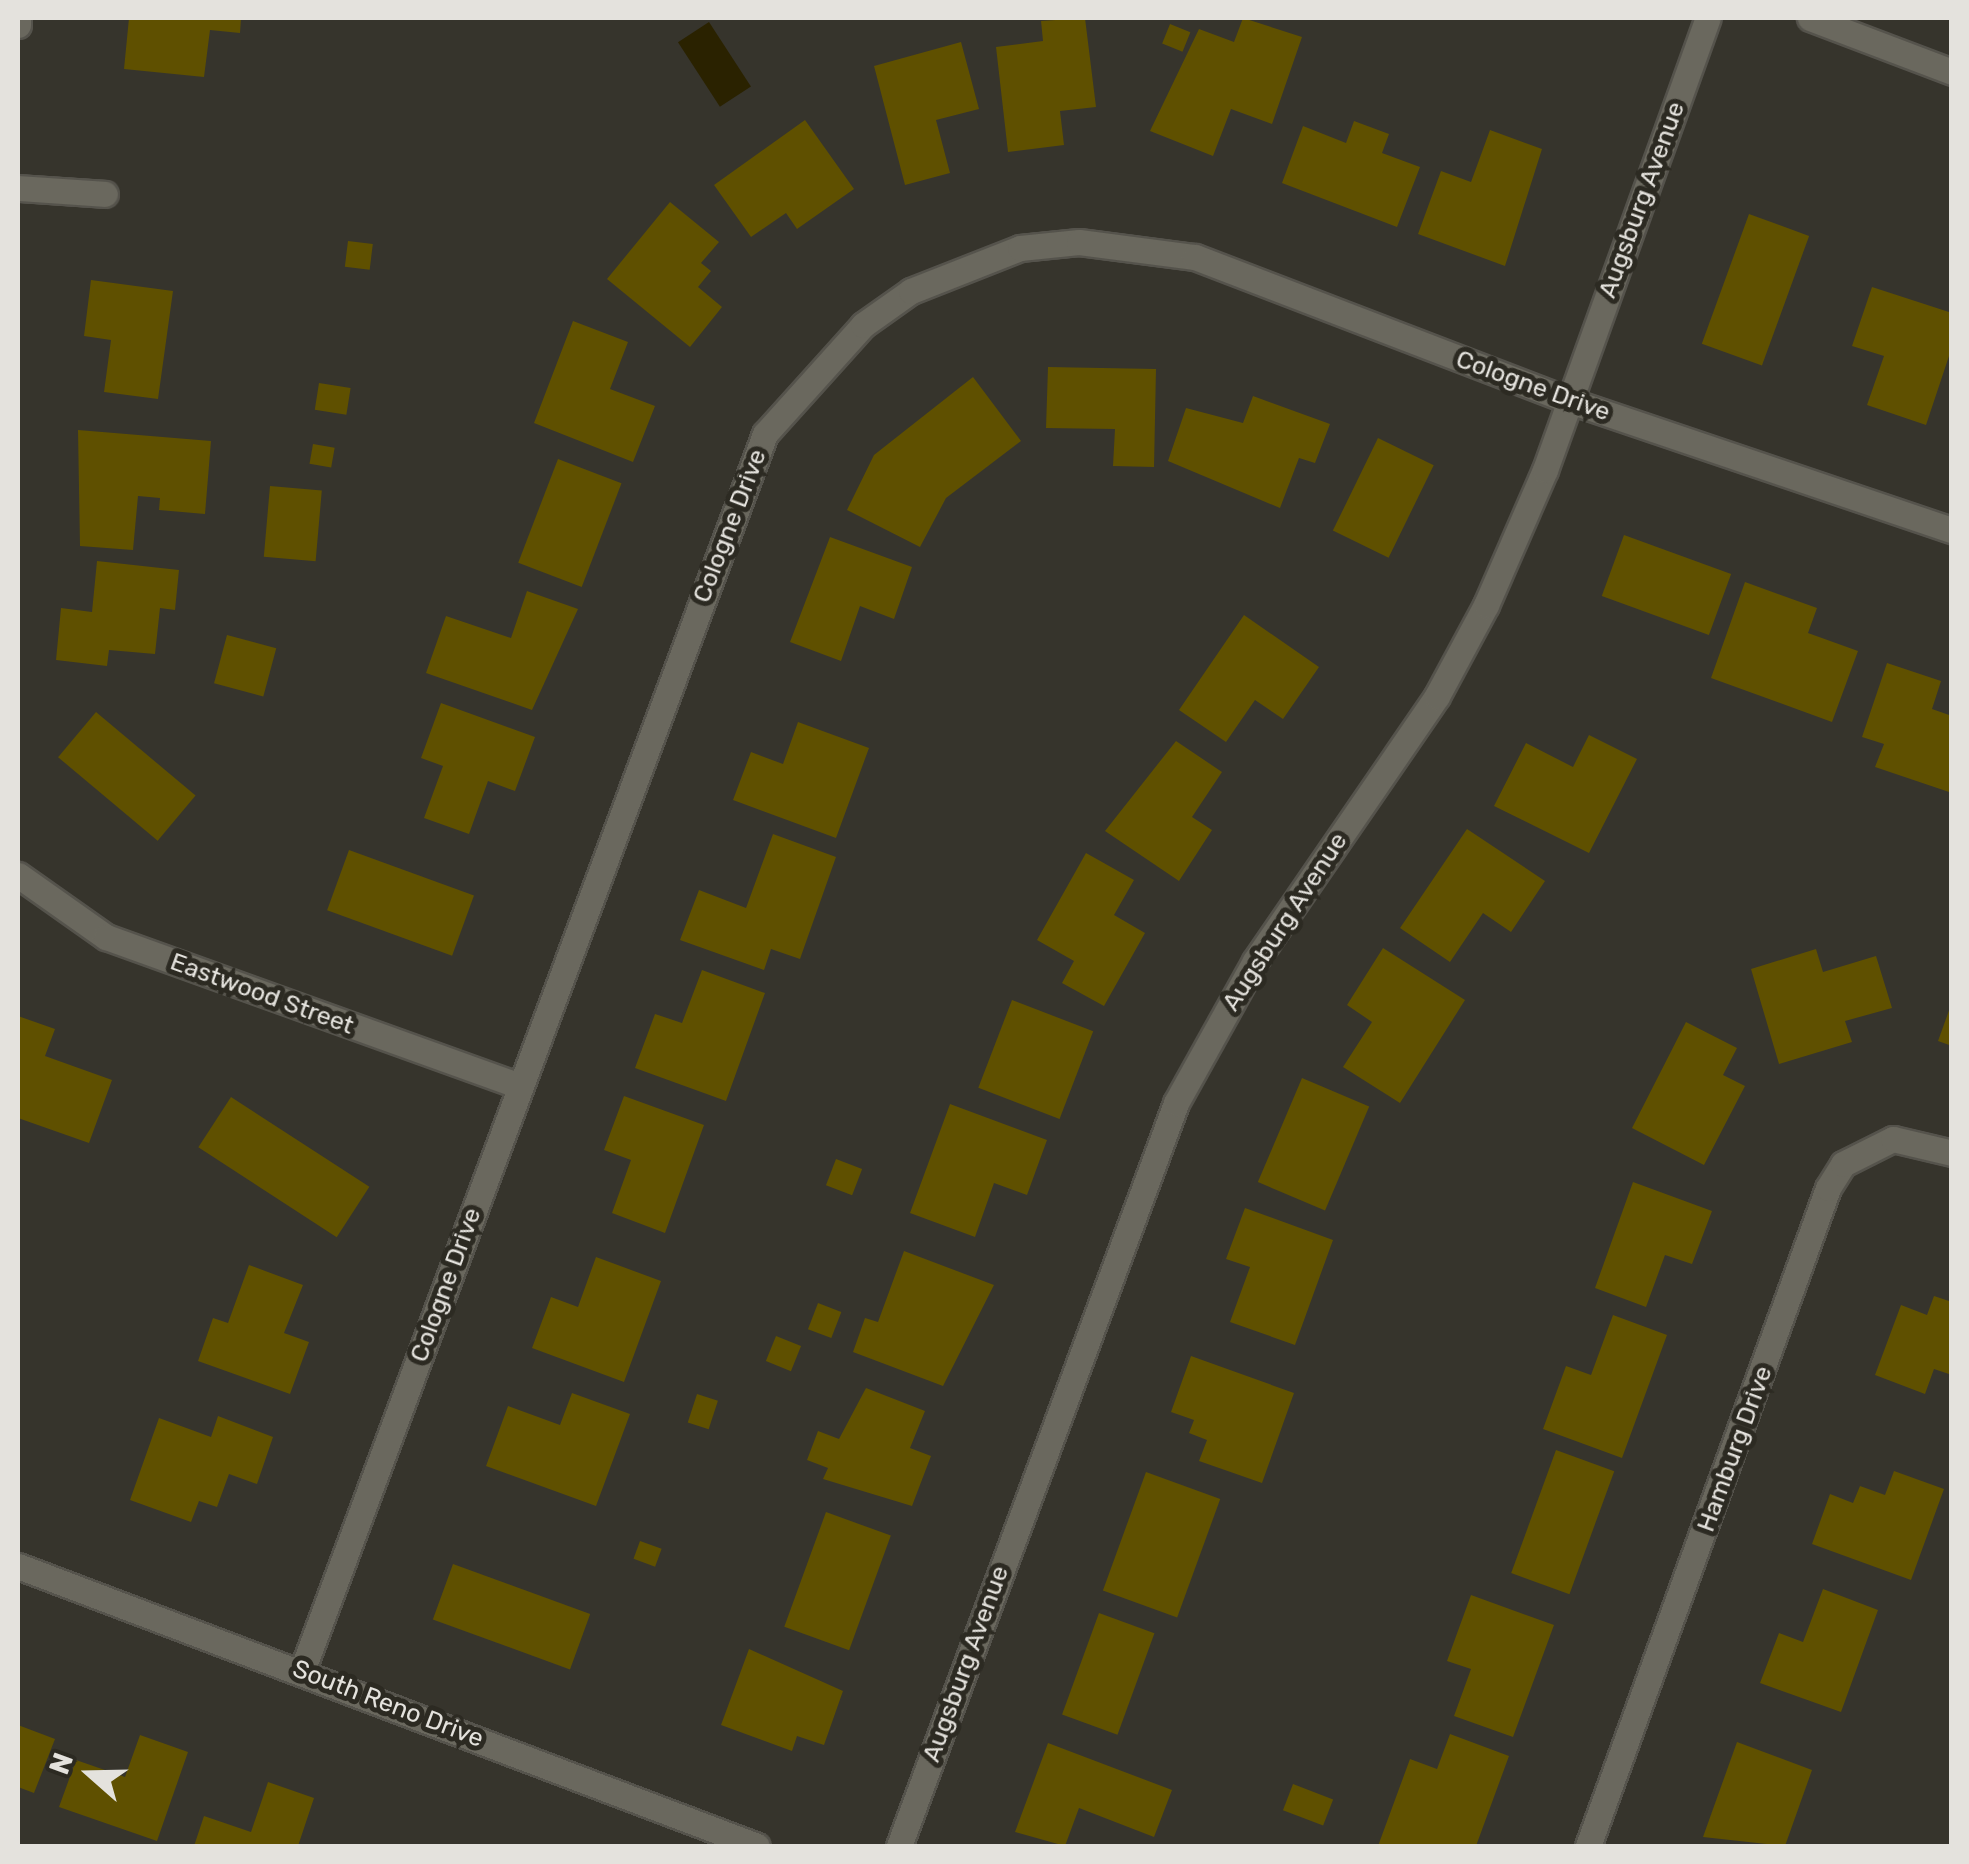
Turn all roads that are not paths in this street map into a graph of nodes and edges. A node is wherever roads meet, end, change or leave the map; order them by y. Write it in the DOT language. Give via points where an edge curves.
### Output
graph roads {
  1 [pos="18,18"];
  2 [pos="1708,18"];
  3 [pos="1810,18"];
  4 [pos="18,25"];
  5 [pos="1952,72"];
  6 [pos="18,188"];
  7 [pos="106,194"];
  8 [pos="1570,401"];
  9 [pos="1952,530"];
  10 [pos="18,876"];
  11 [pos="520,1086"];
  12 [pos="1952,1153"];
  13 [pos="18,1566"];
  14 [pos="302,1671"];
  15 [pos="757,1846"];
  16 [pos="899,1846"];
  17 [pos="1588,1846"];
  1 -- 4 [label="street"];
  2 -- 8 [label="street, Augsburg Avenue"];
  3 -- 5 [label="street"];
  6 -- 7 [label="street"];
  8 -- 9 [label="street, Cologne Drive"];
  8 -- 11 [label="street, Cologne Drive" via="1196,257 1138,245 1020,248 911,291 863,325 765,434"];
  8 -- 16 [label="street, Augsburg Avenue" via="1486,606 1437,696 1255,962 1176,1103"];
  10 -- 11 [label="street, Eastwood Street" via="106,937"];
  11 -- 14 [label="street, Cologne Drive"];
  12 -- 17 [label="street, Hamburg Drive" via="1893,1140 1843,1164 1828,1188"];
  13 -- 14 [label="street, South Reno Drive"];
  14 -- 15 [label="street, South Reno Drive"];
}
